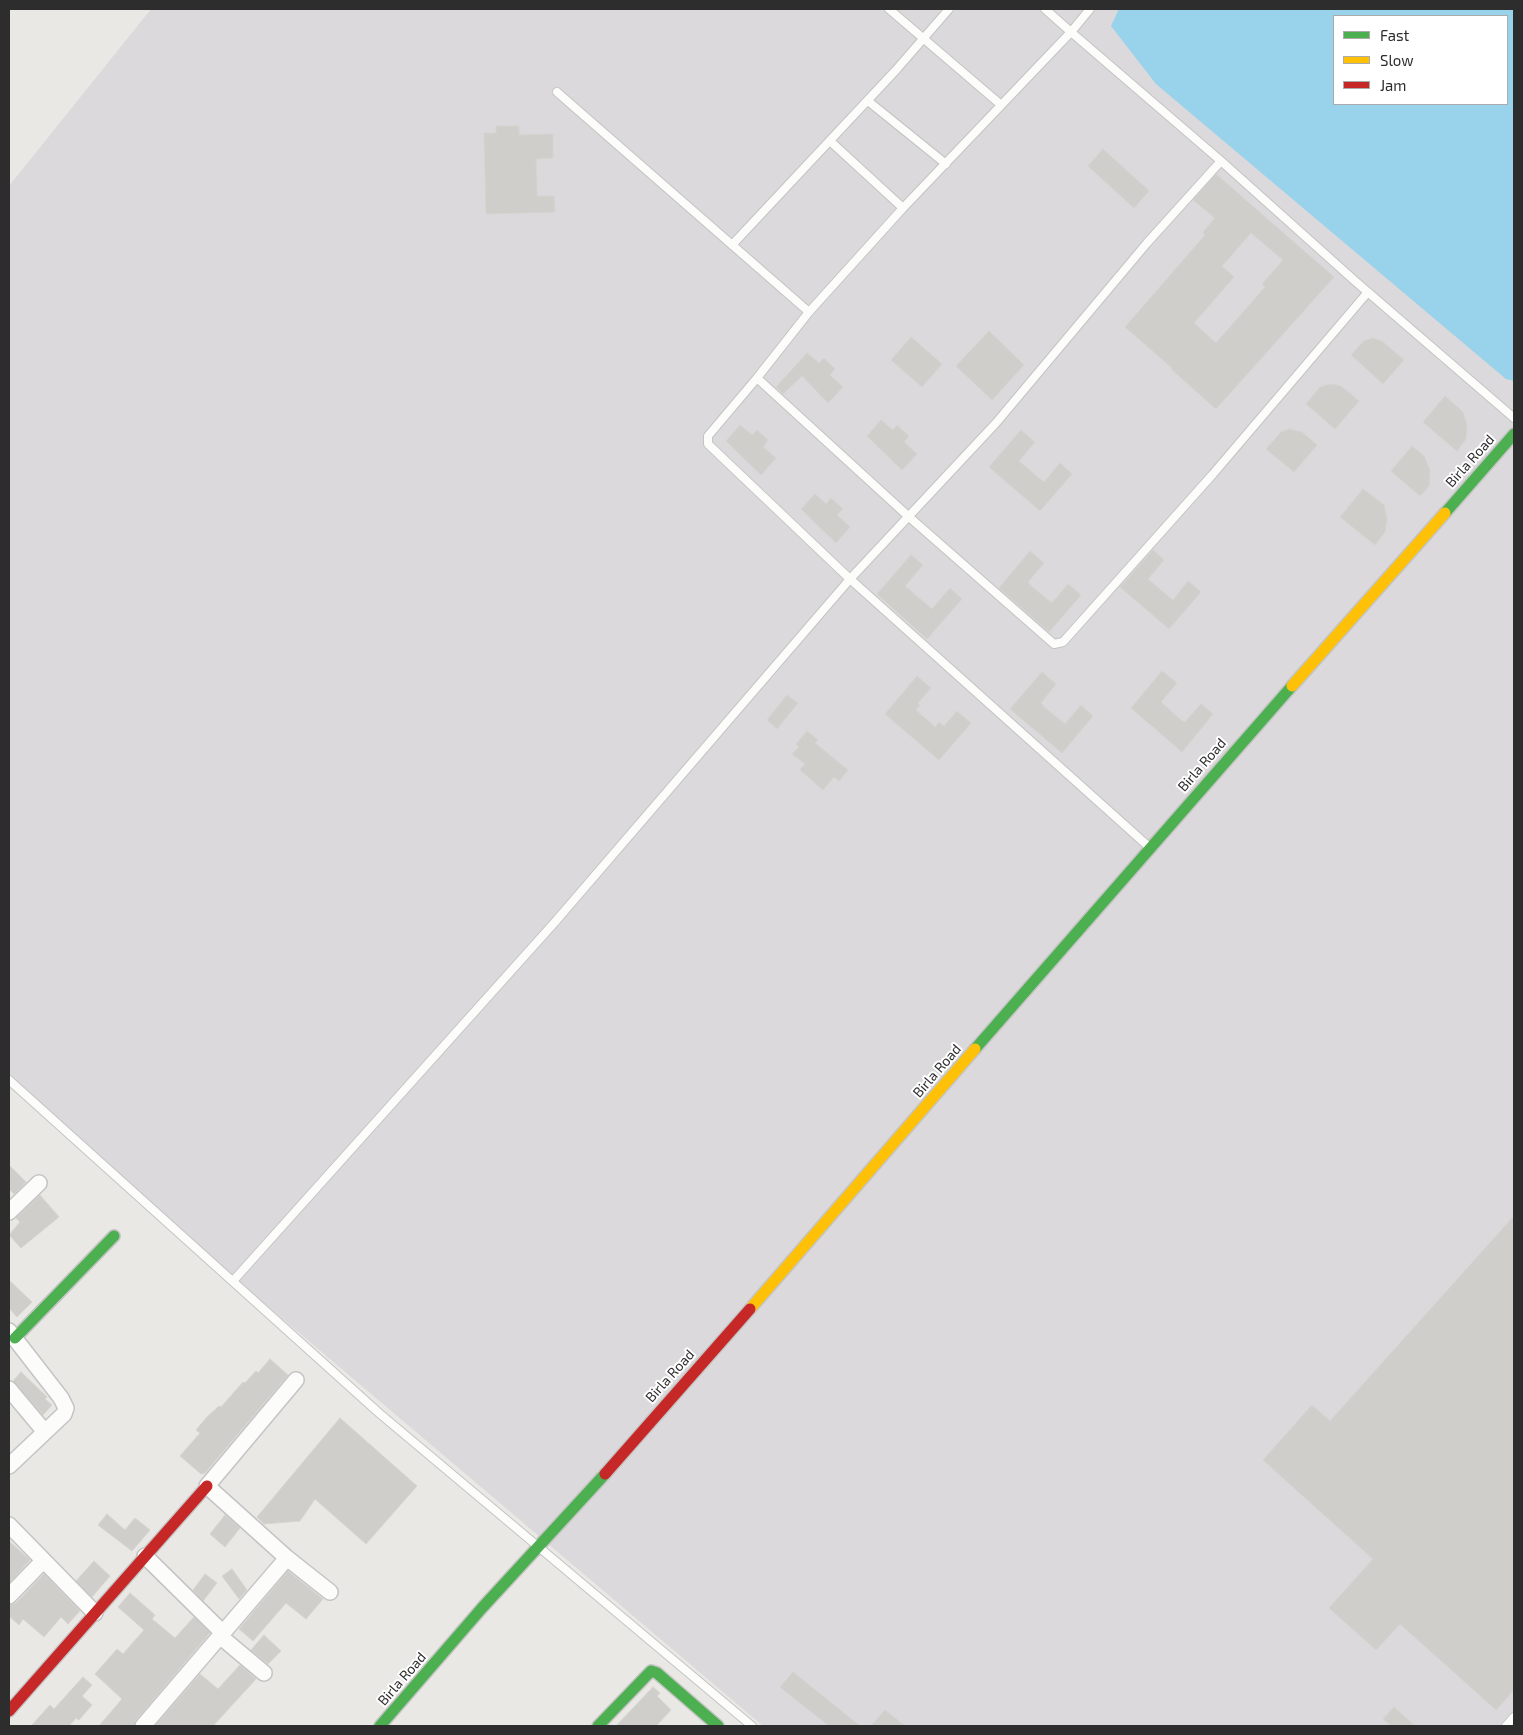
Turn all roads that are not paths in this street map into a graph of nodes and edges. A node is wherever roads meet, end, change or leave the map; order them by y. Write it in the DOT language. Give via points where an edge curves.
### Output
graph roads {
  1 [pos="889,9"];
  2 [pos="949,9"];
  3 [pos="1045,9"];
  4 [pos="1090,9"];
  5 [pos="1071,32"];
  6 [pos="924,39"];
  7 [pos="558,92"];
  8 [pos="868,101"];
  9 [pos="1000,104"];
  10 [pos="830,141"];
  11 [pos="1221,161"];
  12 [pos="946,164"];
  13 [pos="903,208"];
  14 [pos="732,245"];
  15 [pos="1368,292"];
  16 [pos="809,312"];
  17 [pos="757,378"];
  18 [pos="1514,418"];
  19 [pos="1514,434"];
  20 [pos="908,516"];
  21 [pos="850,579"];
  22 [pos="1150,847"];
  23 [pos="9,1080"];
  24 [pos="39,1183"];
  25 [pos="9,1212"];
  26 [pos="114,1236"];
  27 [pos="233,1281"];
  28 [pos="12,1334"];
  29 [pos="296,1380"];
  30 [pos="9,1390"];
  31 [pos="45,1432"];
  32 [pos="9,1466"];
  33 [pos="207,1486"];
  34 [pos="9,1525"];
  35 [pos="539,1548"];
  36 [pos="145,1556"];
  37 [pos="287,1558"];
  38 [pos="43,1561"];
  39 [pos="330,1592"];
  40 [pos="9,1596"];
  41 [pos="95,1613"];
  42 [pos="222,1635"];
  43 [pos="264,1673"];
  44 [pos="9,1711"];
  45 [pos="1514,1717"];
  46 [pos="144,1726"];
  47 [pos="380,1726"];
  48 [pos="598,1726"];
  49 [pos="718,1726"];
  50 [pos="752,1726"];
  51 [pos="1506,1726"];
  1 -- 6 [label="lane"];
  2 -- 6 [label="lane"];
  3 -- 5 [label="lane"];
  4 -- 5 [label="lane"];
  5 -- 9 [label="lane"];
  5 -- 11 [label="lane"];
  6 -- 8 [label="lane"];
  6 -- 9 [label="lane"];
  7 -- 14 [label="lane"];
  8 -- 10 [label="lane"];
  8 -- 12 [label="lane"];
  9 -- 12 [label="lane"];
  10 -- 13 [label="lane"];
  10 -- 14 [label="lane"];
  11 -- 15 [label="lane"];
  11 -- 20 [label="lane" via="996,423"];
  12 -- 13 [label="lane"];
  13 -- 16 [label="lane"];
  14 -- 16 [label="lane"];
  15 -- 18 [label="lane"];
  15 -- 20 [label="lane" via="1213,474 1060,644 1054,644"];
  16 -- 17 [label="lane"];
  17 -- 20 [label="lane"];
  17 -- 21 [label="lane" via="708,436 707,442"];
  19 -- 22 [label="street, Birla Road"];
  20 -- 21 [label="lane"];
  21 -- 22 [label="lane"];
  21 -- 27 [label="lane" via="555,922"];
  22 -- 35 [label="street, Birla Road" via="837,1210"];
  23 -- 27 [label="lane"];
  24 -- 25 [label="street"];
  26 -- 28 [label="street"];
  27 -- 35 [label="lane" via="379,1413"];
  28 -- 31 [label="street" via="65,1404 64,1414"];
  29 -- 33 [label="street"];
  30 -- 31 [label="street"];
  31 -- 32 [label="street"];
  33 -- 36 [label="street"];
  33 -- 37 [label="street"];
  34 -- 38 [label="street"];
  35 -- 47 [label="street, Birla Road" via="482,1608"];
  35 -- 50 [label="lane"];
  36 -- 41 [label="street"];
  36 -- 42 [label="street"];
  37 -- 39 [label="street"];
  37 -- 42 [label="street"];
  38 -- 40 [label="street"];
  38 -- 41 [label="street"];
  41 -- 44 [label="street"];
  42 -- 43 [label="street"];
  42 -- 46 [label="street"];
  45 -- 51 [label="lane"];
  48 -- 49 [label="street" via="651,1671"];
}
